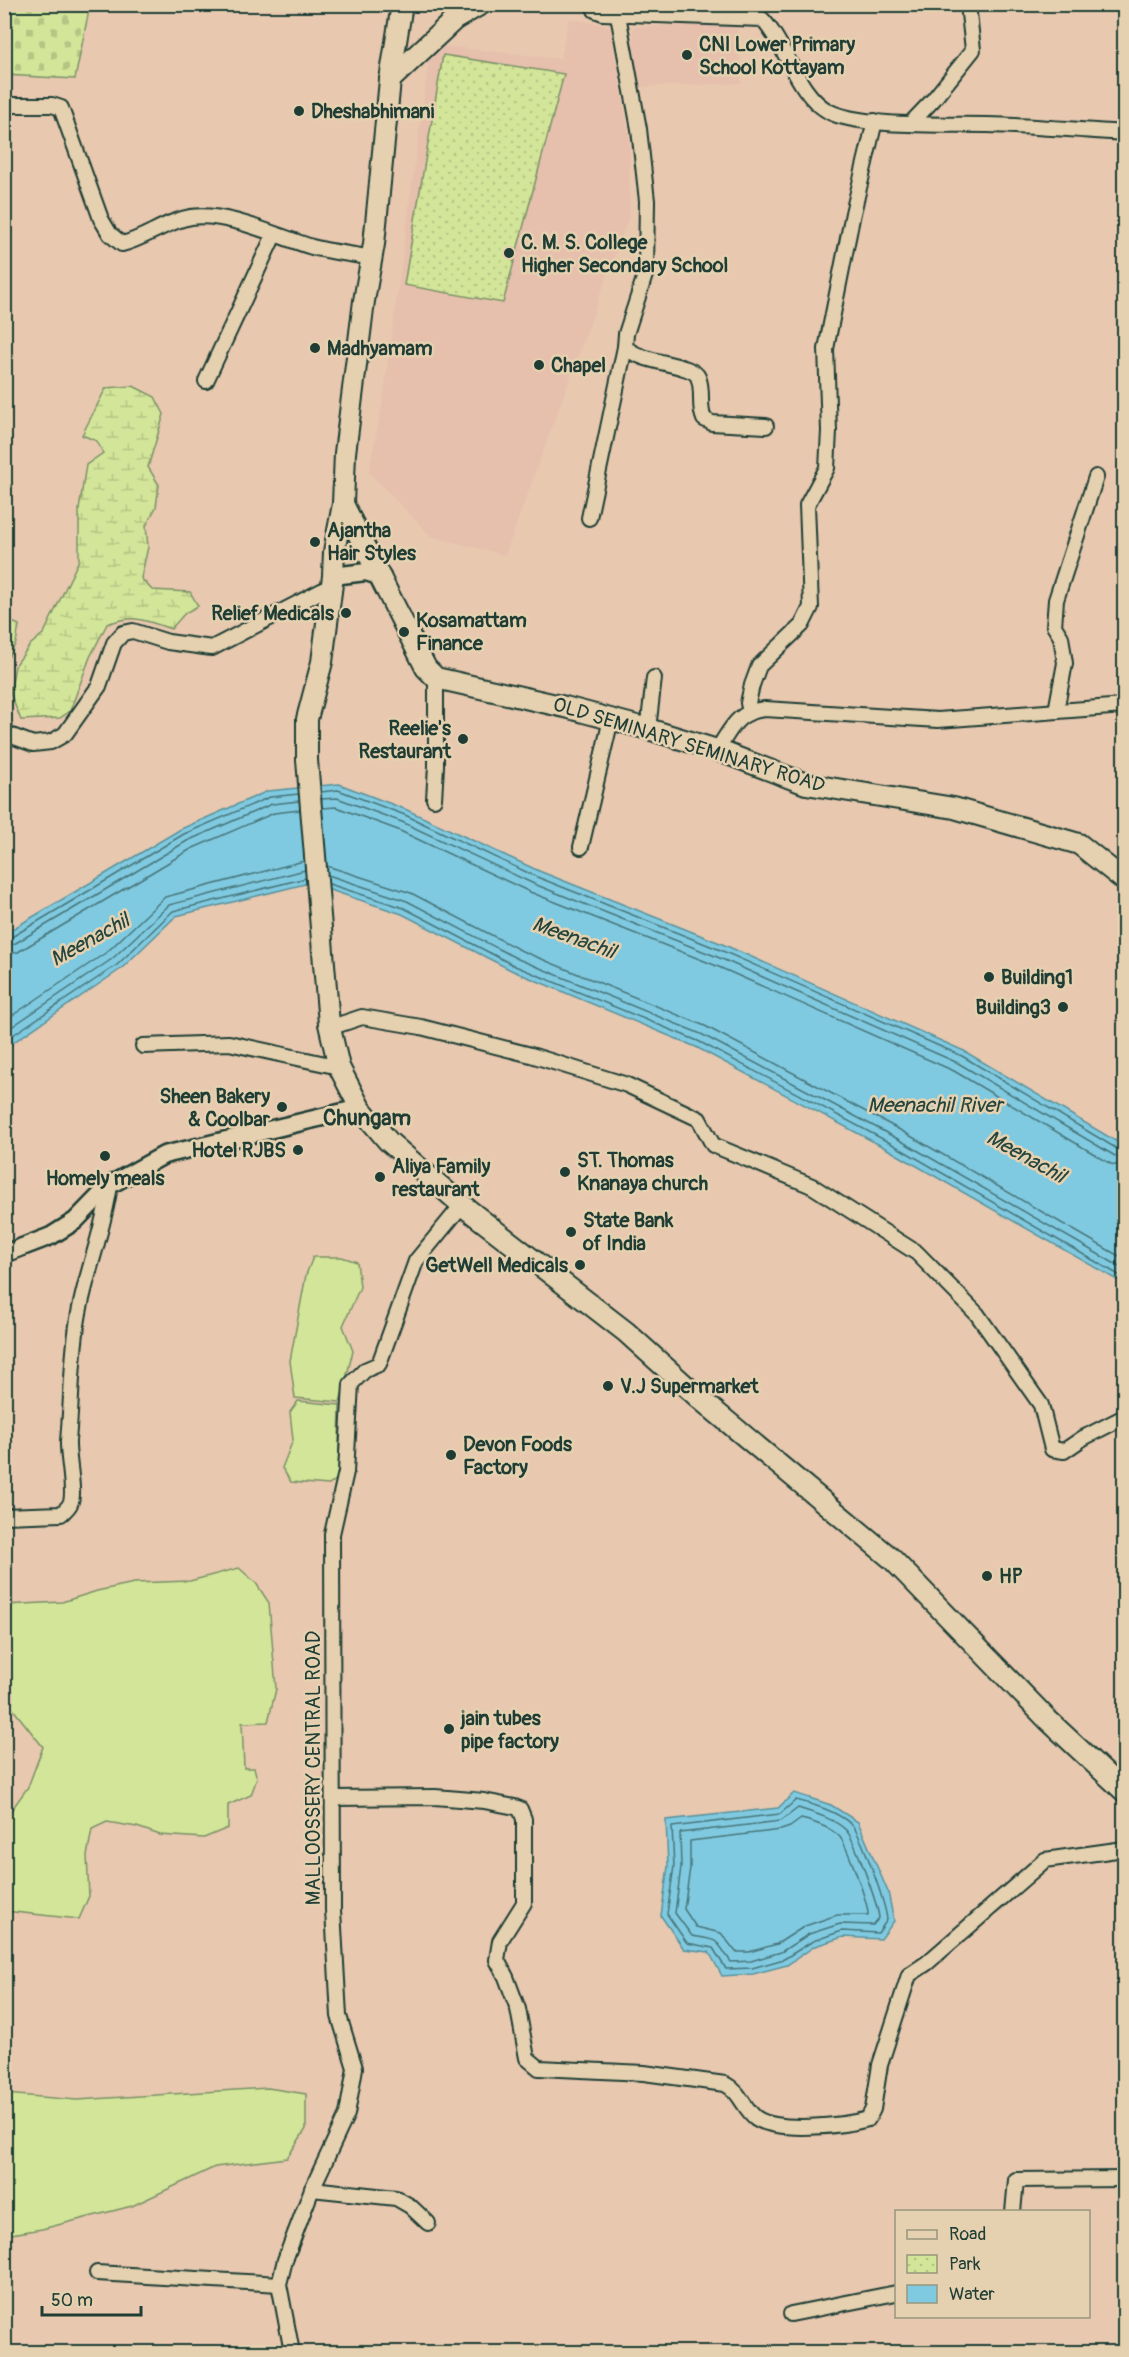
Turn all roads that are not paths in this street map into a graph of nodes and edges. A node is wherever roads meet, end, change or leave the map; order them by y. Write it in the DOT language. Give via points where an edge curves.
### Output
graph roads {
  1 [pos="402,4"];
  2 [pos="481,4"];
  3 [pos="968,4"];
  4 [pos="594,7"];
  5 [pos="618,15"];
  6 [pos="390,81"];
  7 [pos="4,105"];
  8 [pos="875,121"];
  9 [pos="911,123"];
  10 [pos="1125,133"];
  11 [pos="274,235"];
  12 [pos="372,258"];
  13 [pos="625,347"];
  14 [pos="206,381"];
  15 [pos="766,426"];
  16 [pos="1096,477"];
  17 [pos="343,504"];
  18 [pos="589,518"];
  19 [pos="382,577"];
  20 [pos="332,581"];
  21 [pos="436,678"];
  22 [pos="654,678"];
  23 [pos="1125,706"];
  24 [pos="750,711"];
  25 [pos="1056,711"];
  26 [pos="611,719"];
  27 [pos="648,729"];
  28 [pos="4,733"];
  29 [pos="717,750"];
  30 [pos="434,800"];
  31 [pos="581,847"];
  32 [pos="1125,880"];
  33 [pos="329,1026"];
  34 [pos="142,1046"];
  35 [pos="339,1067"];
  36 [pos="360,1108"];
  37 [pos="110,1185"];
  38 [pos="462,1206"];
  39 [pos="4,1254"];
  40 [pos="1125,1417"];
  41 [pos="4,1516"];
  42 [pos="1125,1791"];
  43 [pos="333,1798"];
  44 [pos="1125,1849"];
  45 [pos="1125,2179"];
  46 [pos="312,2190"];
  47 [pos="1013,2210"];
  48 [pos="428,2223"];
  49 [pos="97,2273"];
  50 [pos="279,2284"];
  51 [pos="895,2293"];
  52 [pos="791,2314"];
  53 [pos="292,2352"];
  1 -- 6 [label="main road"];
  2 -- 6 [label="main road" via="455,19"];
  3 -- 9 [label="street" via="973,50"];
  4 -- 5 [label="street" via="603,14"];
  5 -- 8 [label="street" via="762,19 809,94 827,111 856,121"];
  5 -- 13 [label="street" via="639,129 647,201 646,272"];
  6 -- 12 [label="main road"];
  7 -- 11 [label="street" via="61,108 101,219 122,244 190,217 210,216"];
  8 -- 9 [label="street"];
  8 -- 24 [label="street" via="826,349 827,468 807,505 811,607 802,625 759,666 748,703"];
  9 -- 10 [label="street"];
  11 -- 12 [label="street" via="315,248"];
  11 -- 14 [label="street"];
  12 -- 17 [label="main road" via="345,453"];
  13 -- 15 [label="street" via="633,355 689,368 697,375 704,419 712,423"];
  13 -- 18 [label="street"];
  16 -- 25 [label="street" via="1056,600 1054,626 1061,636 1065,663"];
  17 -- 19 [label="main road"];
  17 -- 20 [label="main road"];
  19 -- 20 [label="street" via="366,572"];
  19 -- 21 [label="main road" via="426,668"];
  20 -- 28 [label="street" via="212,648 168,642 133,631 123,633 114,643 99,686 65,734 51,742 33,744"];
  20 -- 33 [label="main road" via="322,662 307,718"];
  21 -- 26 [label="main road, OLD SEMINARY SEMINARY ROAD"];
  21 -- 30 [label="street"];
  22 -- 27 [label="street"];
  23 -- 25 [label="street"];
  24 -- 25 [label="street" via="938,720"];
  24 -- 29 [label="street" via="740,717"];
  26 -- 27 [label="main road, OLD SEMINARY SEMINARY ROAD"];
  26 -- 31 [label="street"];
  27 -- 29 [label="main road, OLD SEMINARY SEMINARY ROAD"];
  29 -- 32 [label="main road, OLD SEMINARY SEMINARY ROAD" via="806,784 954,808 1079,844"];
  33 -- 35 [label="main road"];
  33 -- 40 [label="street" via="362,1017 421,1027 627,1085 699,1119 713,1145 812,1186 917,1253 977,1314 1041,1405 1053,1449 1064,1451"];
  34 -- 35 [label="street" via="229,1043"];
  35 -- 36 [label="main road"];
  36 -- 37 [label="street" via="164,1155"];
  36 -- 38 [label="main road" via="388,1142"];
  37 -- 39 [label="street" via="75,1221 51,1236"];
  37 -- 41 [label="street" via="74,1346 67,1454 73,1496 70,1506 61,1514"];
  38 -- 42 [label="main road" via="626,1332 892,1559 1048,1720"];
  38 -- 43 [label="street, MALLOOSSERY CENTRAL ROAD" via="416,1261 379,1364 365,1370 351,1384 346,1472 332,1533"];
  43 -- 44 [label="street" via="460,1798 520,1809 524,1819 524,1903 500,1941 497,1960 518,2009 527,2058 539,2068 644,2073 725,2084 735,2089 754,2117 766,2124 800,2127 840,2126 868,2119 880,2065 909,1975 1045,1860"];
  43 -- 46 [label="street, MALLOOSSERY CENTRAL ROAD" via="333,1910 339,2016 355,2068 347,2114"];
  45 -- 47 [label="street" via="1016,2180"];
  46 -- 48 [label="street" via="396,2198"];
  46 -- 50 [label="street, MALLOOSSERY CENTRAL ROAD"];
  49 -- 50 [label="street"];
  50 -- 53 [label="street, MALLOOSSERY CENTRAL ROAD"];
  51 -- 52 [label="street"];
}
